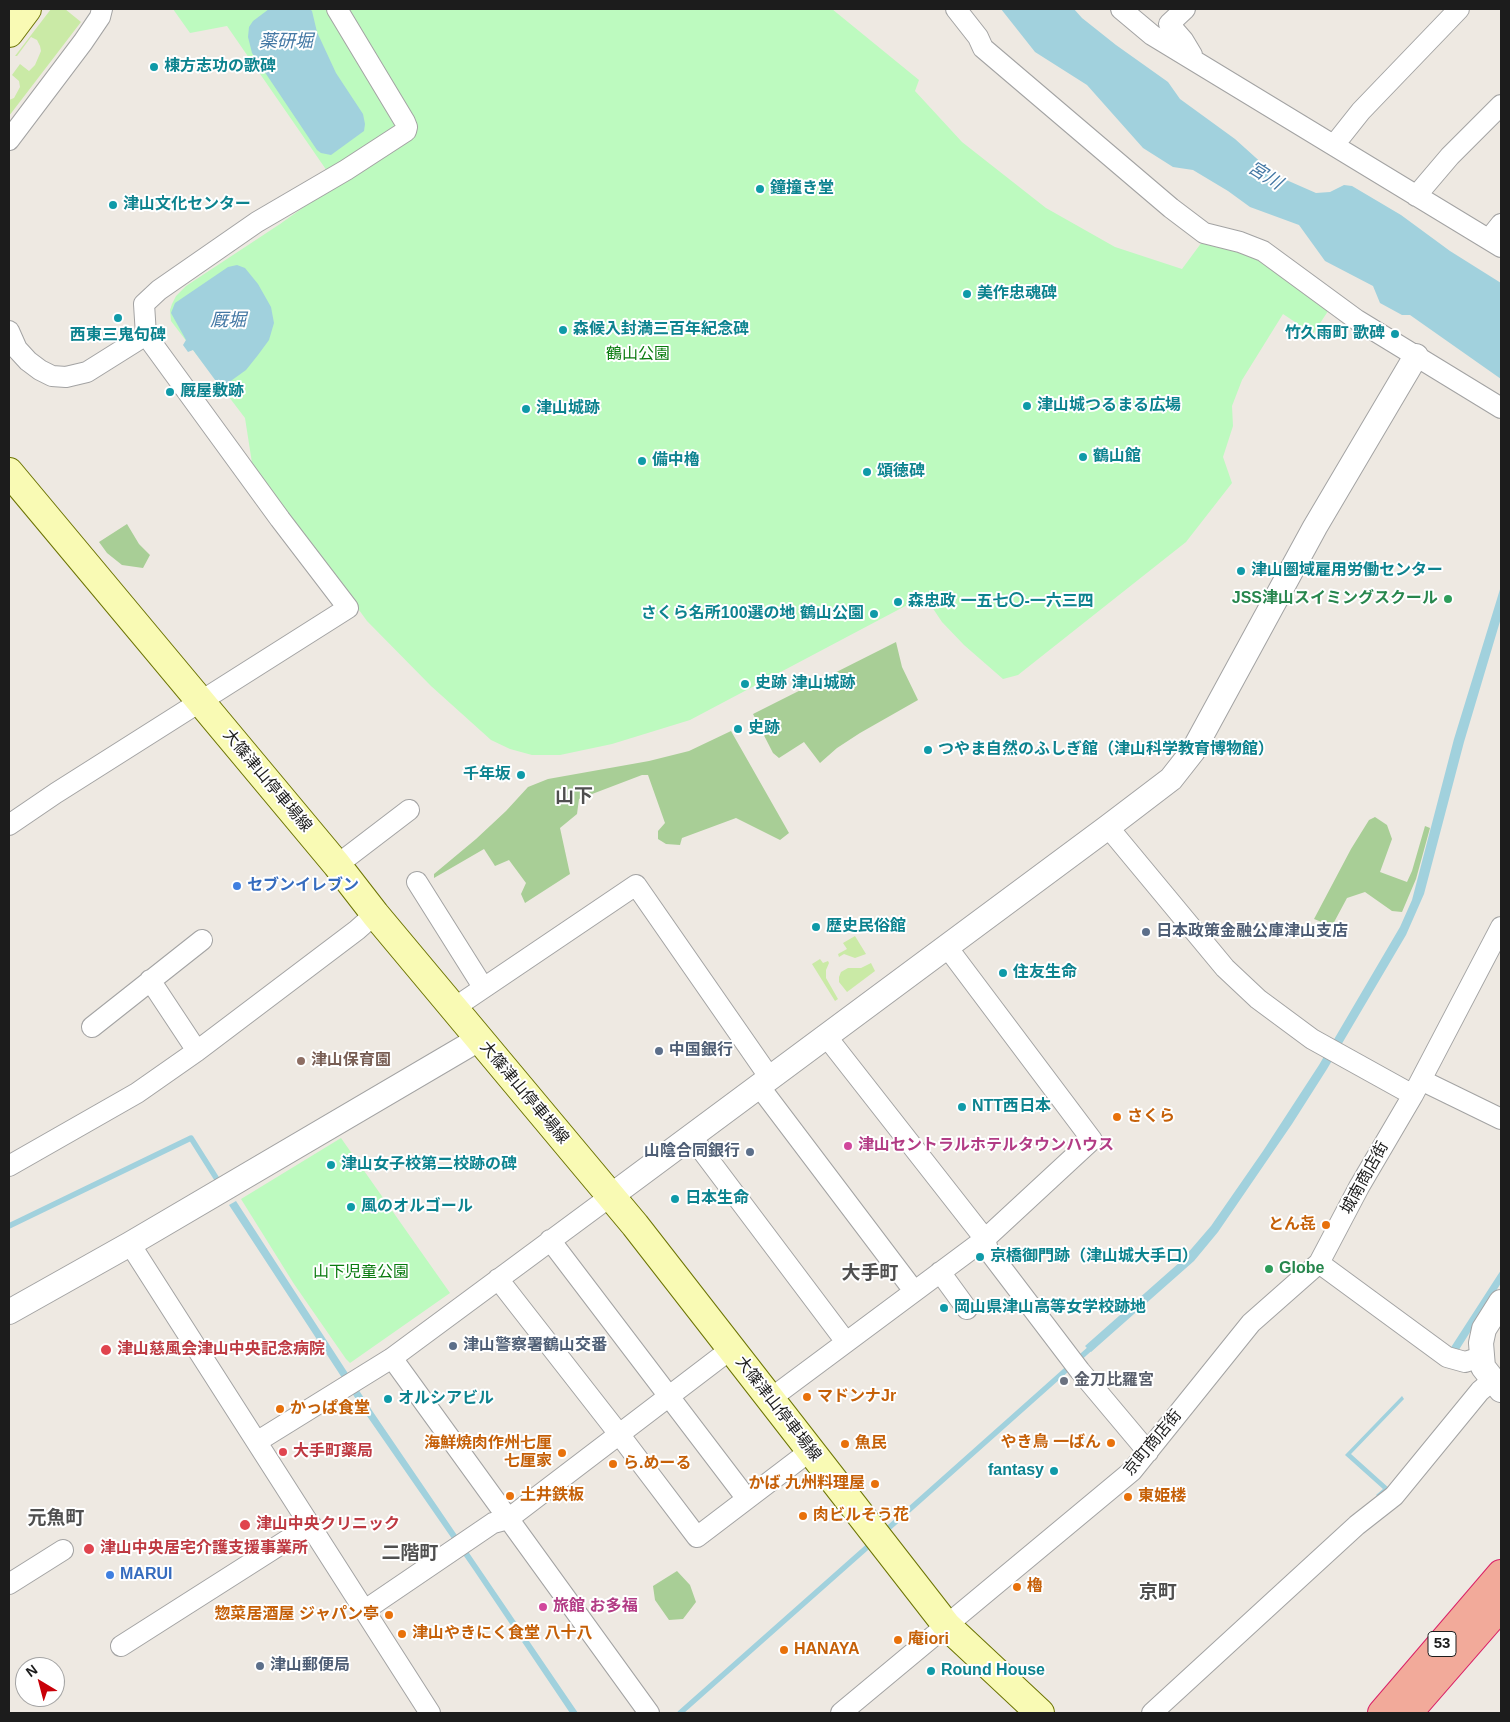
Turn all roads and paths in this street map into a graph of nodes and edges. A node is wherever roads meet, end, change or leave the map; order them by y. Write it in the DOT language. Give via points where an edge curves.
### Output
graph roads {
  1 [pos="27,9"];
  2 [pos="102,9"];
  3 [pos="338,9"];
  4 [pos="956,9"];
  5 [pos="1121,9"];
  6 [pos="1185,9"];
  7 [pos="1459,9"];
  8 [pos="9,33"];
  9 [pos="1193,58"];
  10 [pos="1501,105"];
  11 [pos="9,140"];
  12 [pos="1334,145"];
  13 [pos="1416,196"];
  14 [pos="1497,237"];
  15 [pos="9,332"];
  16 [pos="146,335"];
  17 [pos="1416,356"];
  18 [pos="1501,408"];
  19 [pos="12,481"];
  20 [pos="201,702"];
  21 [pos="409,810"];
  22 [pos="9,825"];
  23 [pos="1108,827"];
  24 [pos="337,865"];
  25 [pos="417,882"];
  26 [pos="375,914"];
  27 [pos="1501,927"];
  28 [pos="202,940"];
  29 [pos="947,947"];
  30 [pos="150,980"];
  31 [pos="483,987"];
  32 [pos="454,1008"];
  33 [pos="92,1027"];
  34 [pos="826,1036"];
  35 [pos="479,1039"];
  36 [pos="197,1051"];
  37 [pos="764,1082"];
  38 [pos="1417,1087"];
  39 [pos="1501,1119"];
  40 [pos="691,1136"];
  41 [pos="9,1166"];
  42 [pos="610,1196"];
  43 [pos="984,1239"];
  44 [pos="550,1240"];
  45 [pos="130,1244"];
  46 [pos="1319,1263"];
  47 [pos="940,1272"];
  48 [pos="498,1279"];
  49 [pos="914,1292"];
  50 [pos="1501,1302"];
  51 [pos="967,1309"];
  52 [pos="9,1312"];
  53 [pos="846,1342"];
  54 [pos="731,1349"];
  55 [pos="1481,1357"];
  56 [pos="392,1358"];
  57 [pos="1497,1385"];
  58 [pos="669,1396"];
  59 [pos="770,1399"];
  60 [pos="619,1434"];
  61 [pos="258,1441"];
  62 [pos="810,1451"];
  63 [pos="1148,1452"];
  64 [pos="747,1499"];
  65 [pos="508,1519"];
  66 [pos="311,1525"];
  67 [pos="63,1550"];
  68 [pos="1501,1574"];
  69 [pos="9,1584"];
  70 [pos="1501,1606"];
  71 [pos="365,1610"];
  72 [pos="947,1626"];
  73 [pos="121,1646"];
  74 [pos="427,1712"];
  75 [pos="649,1713"];
  76 [pos="840,1713"];
  77 [pos="1040,1713"];
  78 [pos="1152,1713"];
  79 [pos="1382,1713"];
  80 [pos="1408,1713"];
  1 -- 8 [label="main road"];
  2 -- 11 [label="street" via="83,42"];
  3 -- 16 [label="street" via="407,127 406,131 266,217 160,290 144,304"];
  4 -- 17 [label="street" via="983,48 1197,228 1263,251 1357,320"];
  5 -- 9 [label="street" via="1152,34"];
  6 -- 9 [label="street" via="1169,24"];
  7 -- 12 [label="street"];
  9 -- 12 [label="street"];
  10 -- 13 [label="street"];
  12 -- 13 [label="street"];
  13 -- 14 [label="street"];
  15 -- 16 [label="street" via="17,349 28,361 52,376 66,377 87,372"];
  16 -- 20 [label="street" via="348,608"];
  17 -- 18 [label="street"];
  17 -- 23 [label="street" via="1315,527 1193,751 1171,779"];
  19 -- 20 [label="main road, 大篠津山停車場線"];
  20 -- 22 [label="street"];
  20 -- 24 [label="main road, 大篠津山停車場線"];
  21 -- 24 [label="street"];
  23 -- 29 [label="street"];
  23 -- 38 [label="street" via="1225,968 1258,999 1312,1039"];
  24 -- 26 [label="main road, 大篠津山停車場線"];
  25 -- 31 [label="street"];
  26 -- 32 [label="main road, 大篠津山停車場線"];
  26 -- 36 [label="street"];
  27 -- 38 [label="street, 城南商店街"];
  28 -- 30 [label="street"];
  29 -- 34 [label="street"];
  29 -- 43 [label="street" via="1092,1140"];
  30 -- 33 [label="street"];
  30 -- 36 [label="street"];
  31 -- 32 [label="street"];
  31 -- 37 [label="street" via="636,885"];
  32 -- 35 [label="main road, 大篠津山停車場線"];
  34 -- 37 [label="street"];
  34 -- 43 [label="street"];
  35 -- 42 [label="main road, 大篠津山停車場線"];
  35 -- 45 [label="street"];
  36 -- 41 [label="street" via="137,1093"];
  37 -- 40 [label="street"];
  37 -- 49 [label="street"];
  38 -- 39 [label="street"];
  38 -- 46 [label="street, 城南商店街"];
  40 -- 42 [label="street"];
  40 -- 53 [label="street"];
  42 -- 44 [label="street"];
  42 -- 54 [label="main road, 大篠津山停車場線"];
  43 -- 47 [label="street"];
  43 -- 63 [label="street" via="988,1250 1080,1371"];
  44 -- 48 [label="street"];
  44 -- 58 [label="street"];
  45 -- 52 [label="street"];
  45 -- 61 [label="street"];
  46 -- 55 [label="street" via="1447,1357 1465,1362"];
  46 -- 63 [label="street, 京町商店街" via="1251,1323"];
  47 -- 49 [label="street"];
  47 -- 51 [label="street"];
  48 -- 56 [label="street"];
  48 -- 60 [label="street"];
  49 -- 53 [label="street"];
  50 -- 55 [label="street" via="1484,1329"];
  53 -- 59 [label="street"];
  54 -- 58 [label="street"];
  54 -- 59 [label="main road, 大篠津山停車場線"];
  55 -- 57 [label="street" via="1483,1367"];
  56 -- 61 [label="street"];
  56 -- 65 [label="street"];
  57 -- 78 [label="street" via="1480,1391 1394,1496 1356,1525"];
  58 -- 60 [label="street"];
  58 -- 64 [label="street"];
  59 -- 62 [label="main road, 大篠津山停車場線"];
  60 -- 64 [label="street" via="697,1537"];
  60 -- 65 [label="street"];
  61 -- 66 [label="street"];
  62 -- 64 [label="street"];
  62 -- 72 [label="main road, 大篠津山停車場線"];
  63 -- 72 [label="street, 京町商店街" via="1132,1471"];
  65 -- 71 [label="street" via="493,1523"];
  65 -- 75 [label="street"];
  66 -- 71 [label="street"];
  66 -- 73 [label="street"];
  67 -- 69 [label="street"];
  68 -- 79 [label="highway, 53"];
  70 -- 80 [label="highway, 53"];
  71 -- 74 [label="street"];
  72 -- 76 [label="street, 京町商店街"];
  72 -- 77 [label="main road, 大篠津山停車場線"];
}
